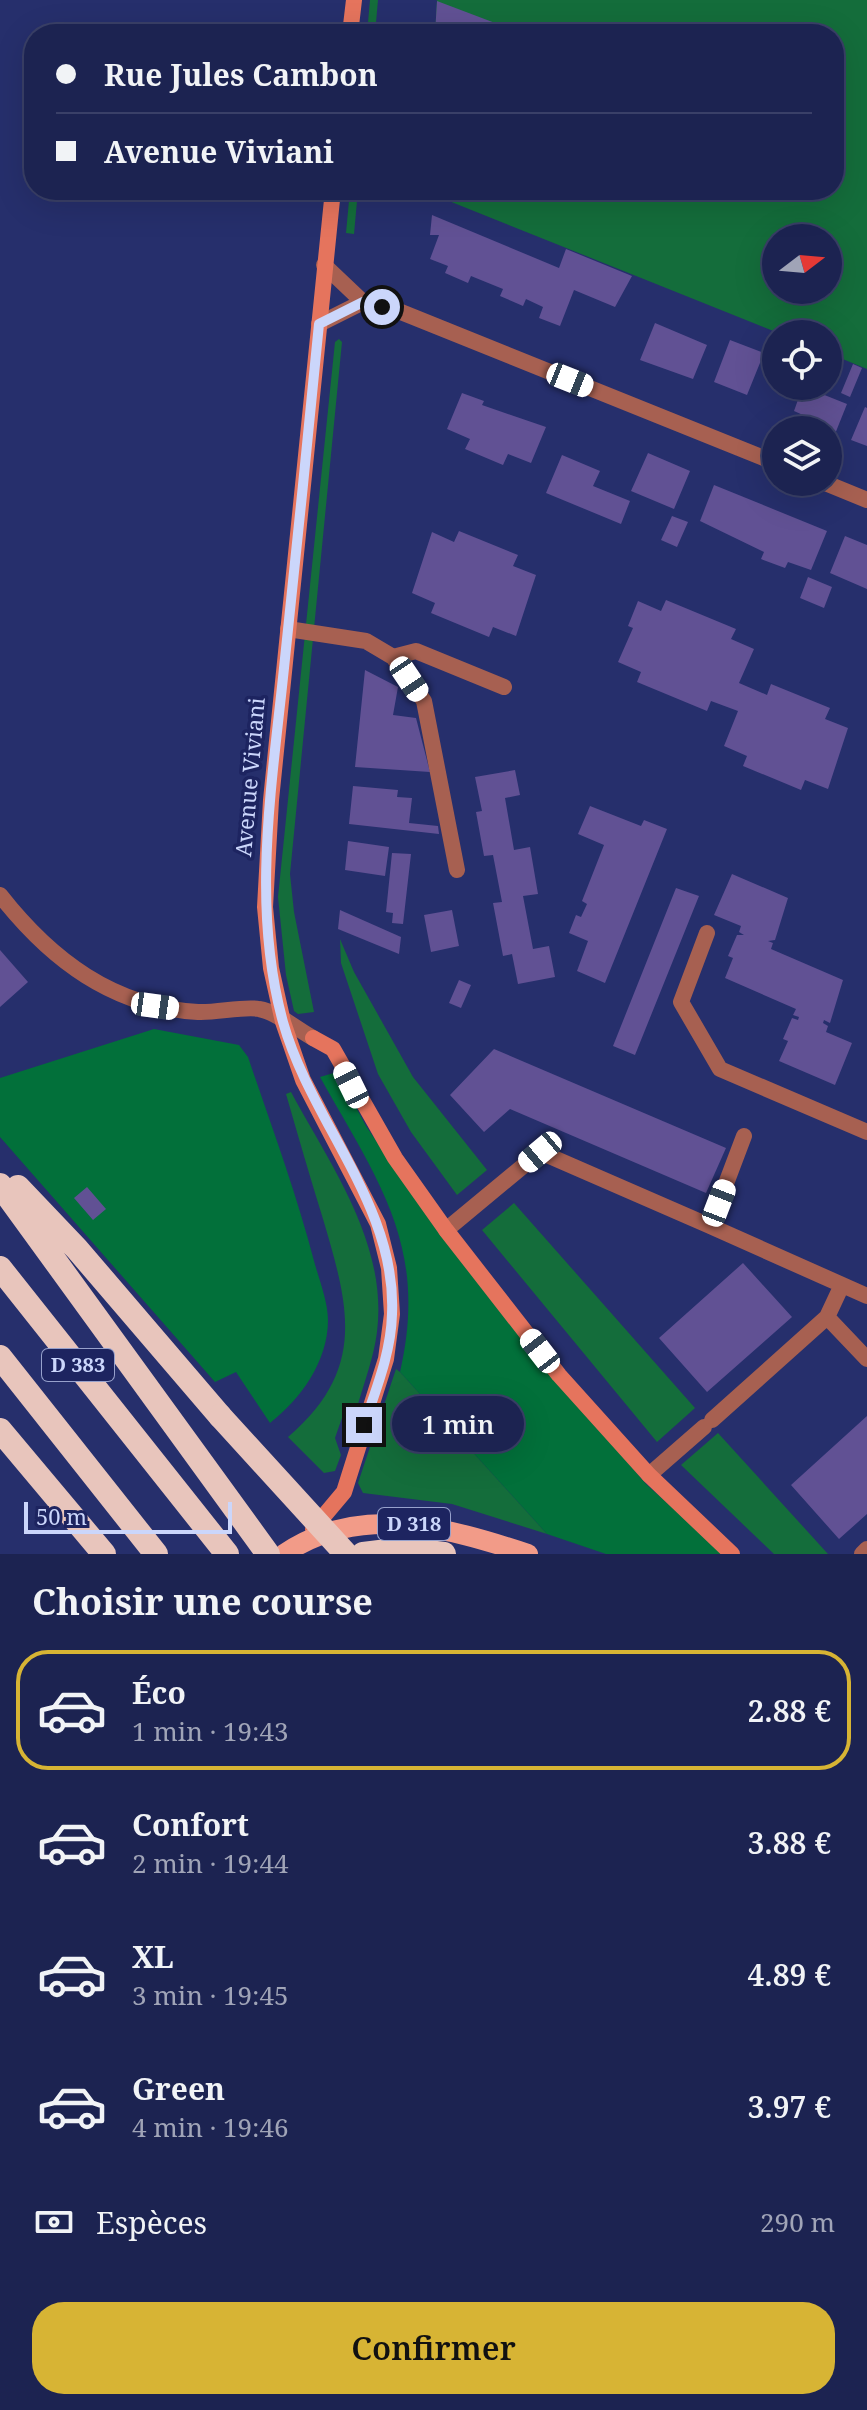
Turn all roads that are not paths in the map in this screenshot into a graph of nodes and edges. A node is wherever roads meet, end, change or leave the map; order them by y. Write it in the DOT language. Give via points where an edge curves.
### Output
graph roads {
  1 [pos="354,0"];
  2 [pos="351,24"];
  3 [pos="332,200"];
  4 [pos="324,265"];
  5 [pos="363,302"];
  6 [pos="319,324"];
  7 [pos="762,457"];
  8 [pos="842,490"];
  9 [pos="867,500"];
  10 [pos="288,629"];
  11 [pos="393,657"];
  12 [pos="504,687"];
  13 [pos="457,870"];
  14 [pos="0,895"];
  15 [pos="707,933"];
  16 [pos="283,1022"];
  17 [pos="867,1132"];
  18 [pos="744,1136"];
  19 [pos="0,1169"];
  20 [pos="0,1185"];
  21 [pos="710,1226"];
  22 [pos="446,1230"];
  23 [pos="0,1268"];
  24 [pos="842,1285"];
  25 [pos="867,1296"];
  26 [pos="827,1317"];
  27 [pos="0,1357"];
  28 [pos="867,1359"];
  29 [pos="0,1430"];
  30 [pos="649,1475"];
  31 [pos="291,1549"];
  32 [pos="867,1549"];
  33 [pos="101,1550"];
  34 [pos="156,1554"];
  35 [pos="227,1554"];
  36 [pos="268,1554"];
  37 [pos="346,1554"];
  38 [pos="363,1554"];
  39 [pos="444,1554"];
  40 [pos="528,1554"];
  41 [pos="732,1554"];
  42 [pos="862,1554"];
  1 -- 2 [label="street"];
  3 -- 4 [label="street, Avenue Viviani"];
  4 -- 5 [label="street"];
  4 -- 6 [label="street, Avenue Viviani"];
  5 -- 6 [label="street"];
  5 -- 7 [label="street" via="401,312"];
  6 -- 10 [label="street, Avenue Viviani"];
  8 -- 9 [label="street"];
  10 -- 11 [label="street" via="366,641"];
  10 -- 16 [label="street, Avenue Viviani" via="266,854 271,968"];
  11 -- 12 [label="street" via="416,651"];
  11 -- 13 [label="street" via="424,701"];
  14 -- 16 [label="street" via="65,965 124,998 199,1012 259,1009"];
  15 -- 17 [label="street" via="681,1002 720,1069"];
  16 -- 22 [label="street" via="333,1049 388,1146"];
  16 -- 31 [label="street, Avenue Viviani" via="303,1080 378,1224 392,1291 386,1359 344,1492"];
  18 -- 21 [label="street"];
  19 -- 37 [label="highway, bridge"];
  20 -- 36 [label="highway"];
  21 -- 22 [label="street" via="540,1152"];
  21 -- 24 [label="street"];
  22 -- 30 [label="street" via="559,1375"];
  23 -- 35 [label="highway, D 383"];
  24 -- 25 [label="street"];
  24 -- 26 [label="street"];
  26 -- 28 [label="street"];
  26 -- 30 [label="street"];
  27 -- 34 [label="highway, D 383"];
  29 -- 33 [label="highway"];
  30 -- 41 [label="street"];
  31 -- 40 [label="main road, D 318" via="363,1526 418,1524"];
  32 -- 42 [label="street"];
  38 -- 39 [label="highway" via="404,1549"];
}
